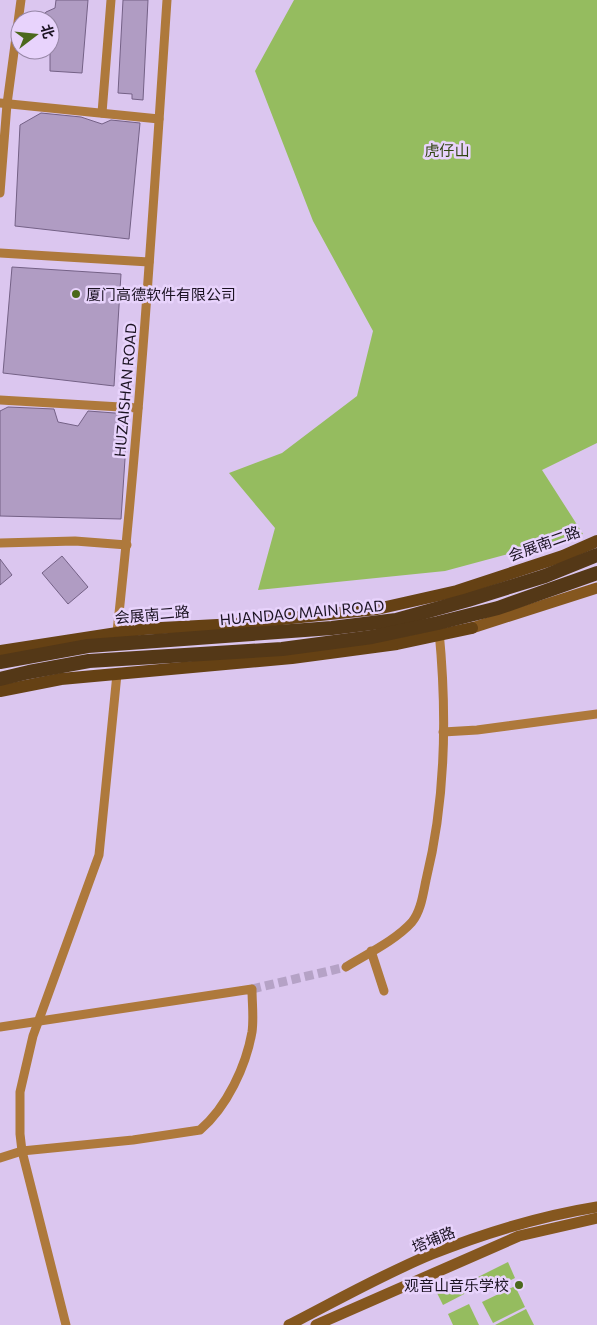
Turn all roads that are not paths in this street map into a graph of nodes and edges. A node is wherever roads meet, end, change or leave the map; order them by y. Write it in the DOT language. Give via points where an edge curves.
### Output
graph roads {
  1 [pos="21,0"];
  2 [pos="111,0"];
  3 [pos="167,0"];
  4 [pos="3,104"];
  5 [pos="102,113"];
  6 [pos="159,119"];
  7 [pos="0,193"];
  8 [pos="0,253"];
  9 [pos="149,262"];
  10 [pos="0,400"];
  11 [pos="138,408"];
  12 [pos="597,541"];
  13 [pos="0,544"];
  14 [pos="127,545"];
  15 [pos="597,555"];
  16 [pos="597,573"];
  17 [pos="597,588"];
  18 [pos="472,628"];
  19 [pos="439,629"];
  20 [pos="117,632"];
  21 [pos="0,651"];
  22 [pos="0,662"];
  23 [pos="117,674"];
  24 [pos="0,679"];
  25 [pos="0,691"];
  26 [pos="597,714"];
  27 [pos="443,732"];
  28 [pos="371,951"];
  29 [pos="346,967"];
  30 [pos="384,991"];
  31 [pos="38,1022"];
  32 [pos="0,1027"];
  33 [pos="22,1151"];
  34 [pos="0,1158"];
  35 [pos="597,1207"];
  36 [pos="597,1218"];
  37 [pos="66,1325"];
  38 [pos="289,1325"];
  39 [pos="316,1325"];
  1 -- 4 [label="street"];
  2 -- 5 [label="street"];
  3 -- 6 [label="street, HUZAISHAN ROAD"];
  4 -- 5 [label="street"];
  4 -- 7 [label="street"];
  5 -- 6 [label="street"];
  6 -- 9 [label="street, HUZAISHAN ROAD"];
  8 -- 9 [label="street"];
  9 -- 11 [label="street, HUZAISHAN ROAD"];
  10 -- 11 [label="street"];
  11 -- 14 [label="street, HUZAISHAN ROAD"];
  12 -- 20 [label="main road, 会展南二路" via="563,556 457,591 377,608 236,624"];
  13 -- 14 [label="street" via="75,541"];
  14 -- 20 [label="street, HUZAISHAN ROAD"];
  15 -- 22 [label="highway, HUANDAO MAIN ROAD" via="519,584 396,620 332,628 88,646"];
  16 -- 19 [label="highway, HUANDAO MAIN ROAD"];
  17 -- 18 [label="main road"];
  18 -- 19 [label="main road"];
  19 -- 23 [label="main road" via="397,644 292,658"];
  19 -- 24 [label="highway, HUANDAO MAIN ROAD" via="282,648 88,662"];
  19 -- 27 [label="street"];
  20 -- 21 [label="main road, 会展南二路"];
  23 -- 25 [label="main road" via="62,679"];
  23 -- 31 [label="street" via="100,855"];
  26 -- 27 [label="street"];
  27 -- 28 [label="street" via="440,808 419,911 403,931"];
  28 -- 29 [label="street"];
  28 -- 30 [label="street"];
  31 -- 32 [label="street"];
  31 -- 33 [label="street" via="20,1092"];
  31 -- 33 [label="street" via="252,989 252,1031 244,1062 218,1110 200,1130"];
  33 -- 34 [label="street"];
  33 -- 37 [label="street"];
  35 -- 38 [label="main road, 塔埔路" via="504,1229 432,1254"];
  36 -- 39 [label="main road, 塔埔路" via="519,1236"];
}
